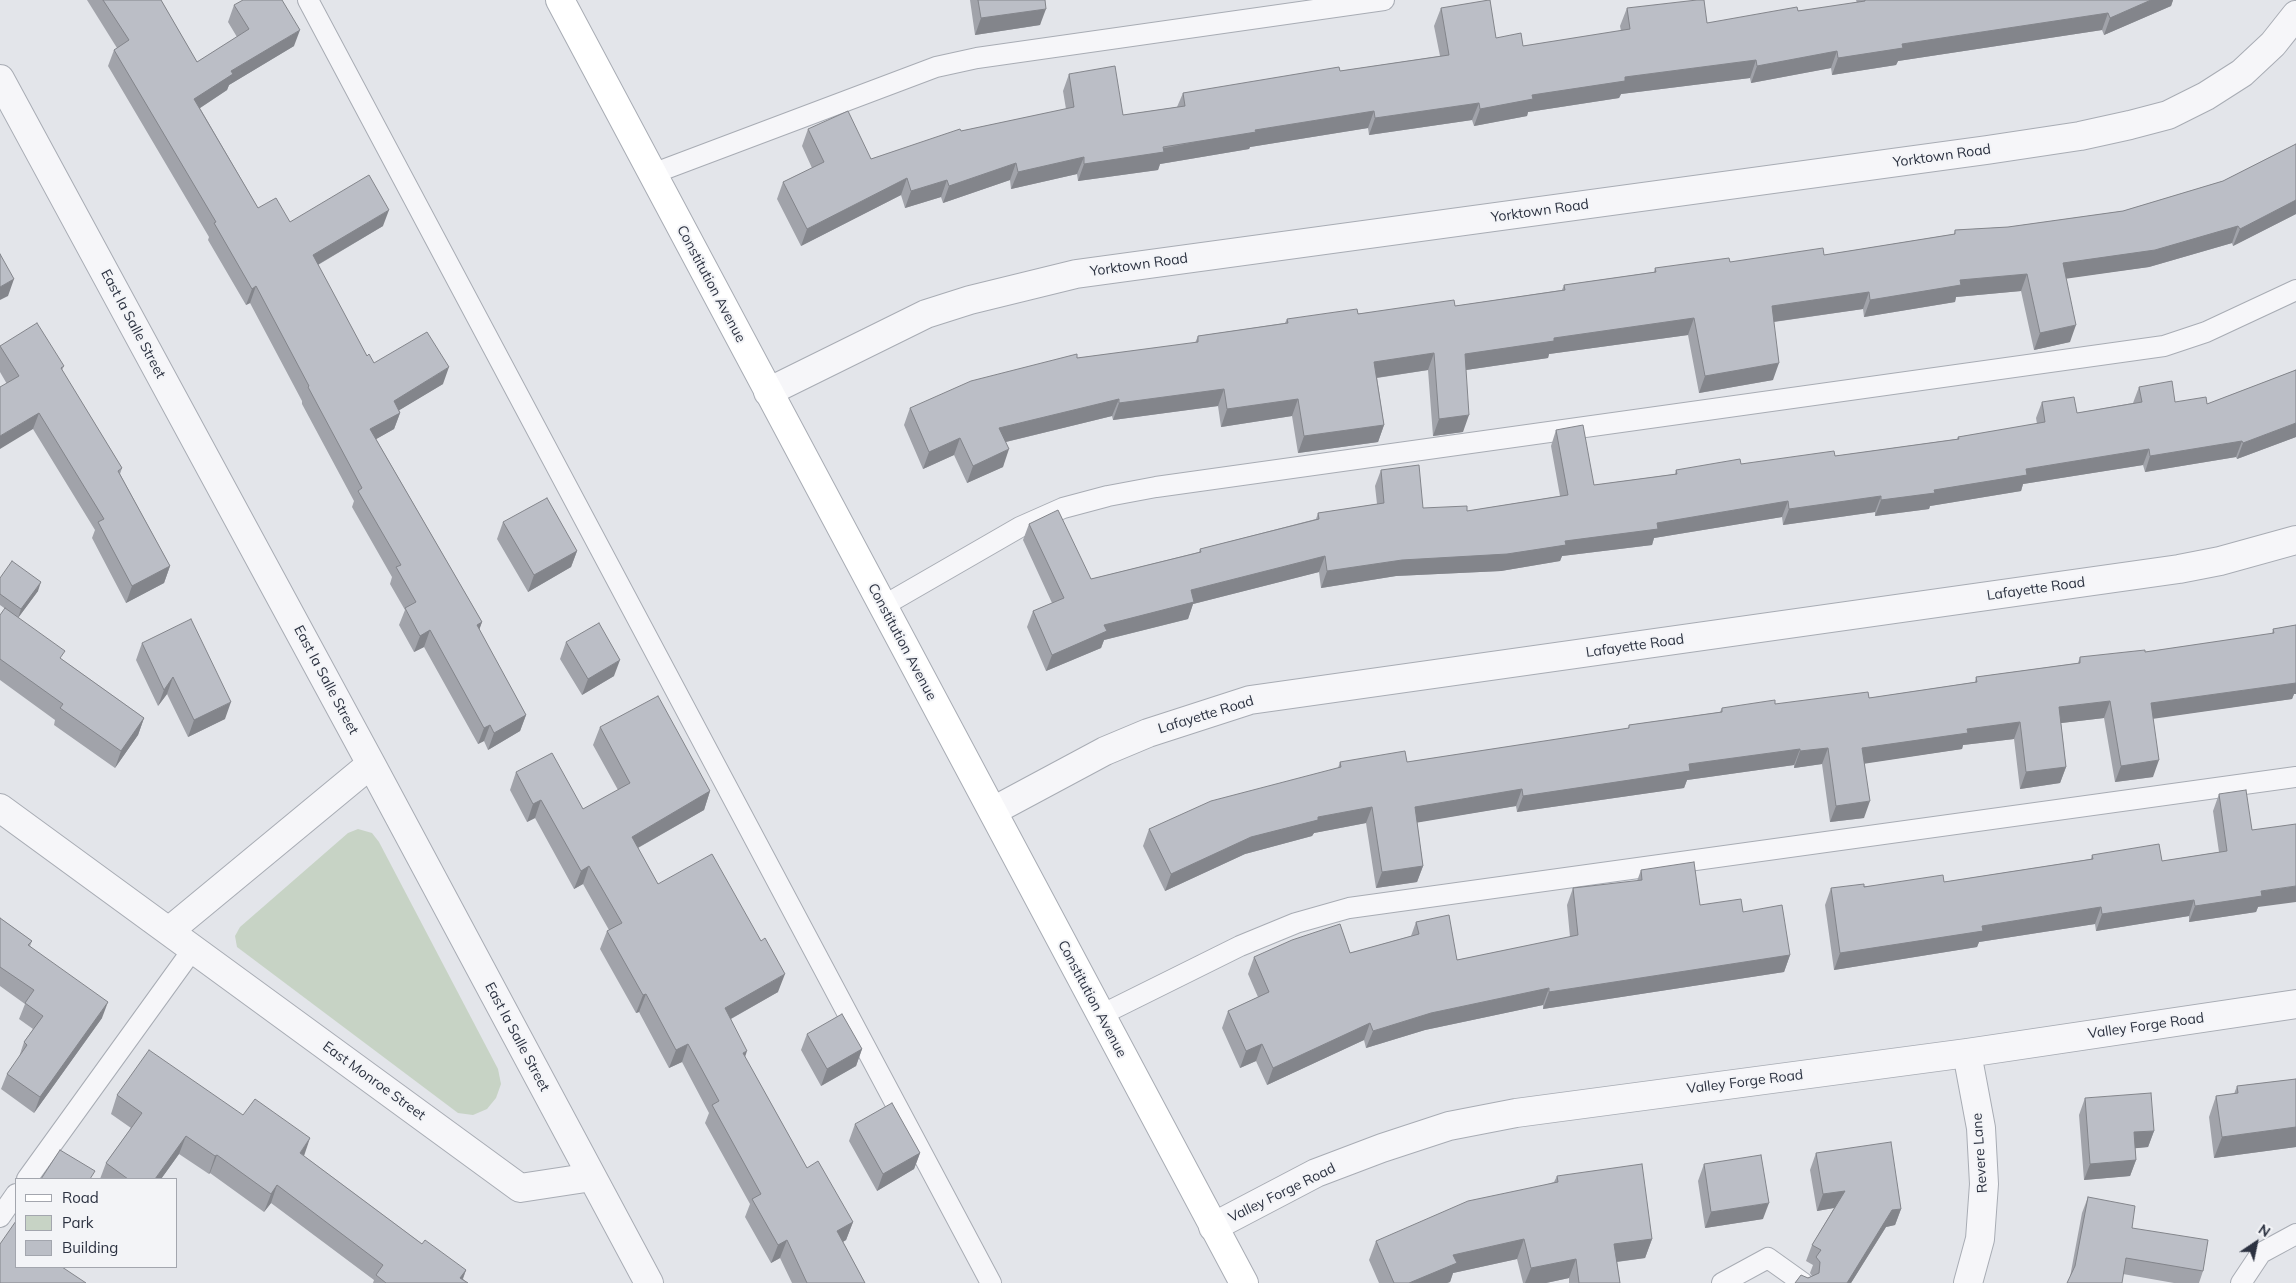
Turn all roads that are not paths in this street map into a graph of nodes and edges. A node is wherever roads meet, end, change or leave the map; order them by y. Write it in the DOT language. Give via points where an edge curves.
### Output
graph roads {
  1 [pos="308,0"];
  2 [pos="560,0"];
  3 [pos="581,0"];
  4 [pos="1384,0"];
  5 [pos="2296,15"];
  6 [pos="587,51"];
  7 [pos="0,79"];
  8 [pos="652,174"];
  9 [pos="2296,290"];
  10 [pos="768,392"];
  11 [pos="2296,540"];
  12 [pos="883,606"];
  13 [pos="371,764"];
  14 [pos="2296,776"];
  15 [pos="0,808"];
  16 [pos="992,811"];
  17 [pos="169,931"];
  18 [pos="193,949"];
  19 [pos="2296,1004"];
  20 [pos="1101,1015"];
  21 [pos="1967,1053"];
  22 [pos="592,1177"];
  23 [pos="28,1178"];
  24 [pos="15,1195"];
  25 [pos="0,1217"];
  26 [pos="1213,1227"];
  27 [pos="2296,1234"];
  28 [pos="649,1283"];
  29 [pos="992,1283"];
  30 [pos="1244,1283"];
  31 [pos="1722,1283"];
  32 [pos="1803,1283"];
  33 [pos="1968,1283"];
  34 [pos="2241,1283"];
  1 -- 29 [label="lane"];
  2 -- 6 [label="main road, Constitution Avenue"];
  3 -- 6 [label="main road"];
  4 -- 8 [label="lane" via="977,58 936,67"];
  5 -- 10 [label="street, Yorktown Road" via="2273,44 2242,73 2168,115 2130,125 1997,149 1076,274 926,314"];
  6 -- 8 [label="main road, Constitution Avenue"];
  7 -- 13 [label="street, East la Salle Street"];
  8 -- 10 [label="main road, Constitution Avenue"];
  9 -- 12 [label="lane" via="2206,332 2164,346 1108,496 1063,508 1020,527"];
  10 -- 12 [label="main road, Constitution Avenue"];
  11 -- 16 [label="street, Lafayette Road" via="2179,569 1250,700 1148,733 1105,751"];
  12 -- 16 [label="main road, Constitution Avenue"];
  13 -- 17 [label="street"];
  13 -- 22 [label="street, East la Salle Street"];
  14 -- 20 [label="lane" via="1349,908 1296,923 1240,946"];
  15 -- 17 [label="street, East Monroe Street"];
  16 -- 20 [label="main road, Constitution Avenue"];
  17 -- 18 [label="street, East Monroe Street"];
  18 -- 22 [label="street, East Monroe Street" via="520,1188"];
  18 -- 23 [label="lane"];
  19 -- 21 [label="street, Valley Forge Road"];
  20 -- 26 [label="main road, Constitution Avenue"];
  21 -- 26 [label="street, Valley Forge Road" via="1545,1108 1450,1126 1316,1173"];
  21 -- 33 [label="street, Revere Lane" via="1981,1128 1984,1184 1980,1239"];
  22 -- 28 [label="street, East la Salle Street"];
  24 -- 25 [label="lane"];
  26 -- 30 [label="main road, Constitution Avenue"];
  27 -- 34 [label="lane" via="2261,1253"];
  31 -- 32 [label="lane" via="1768,1258"];
}
